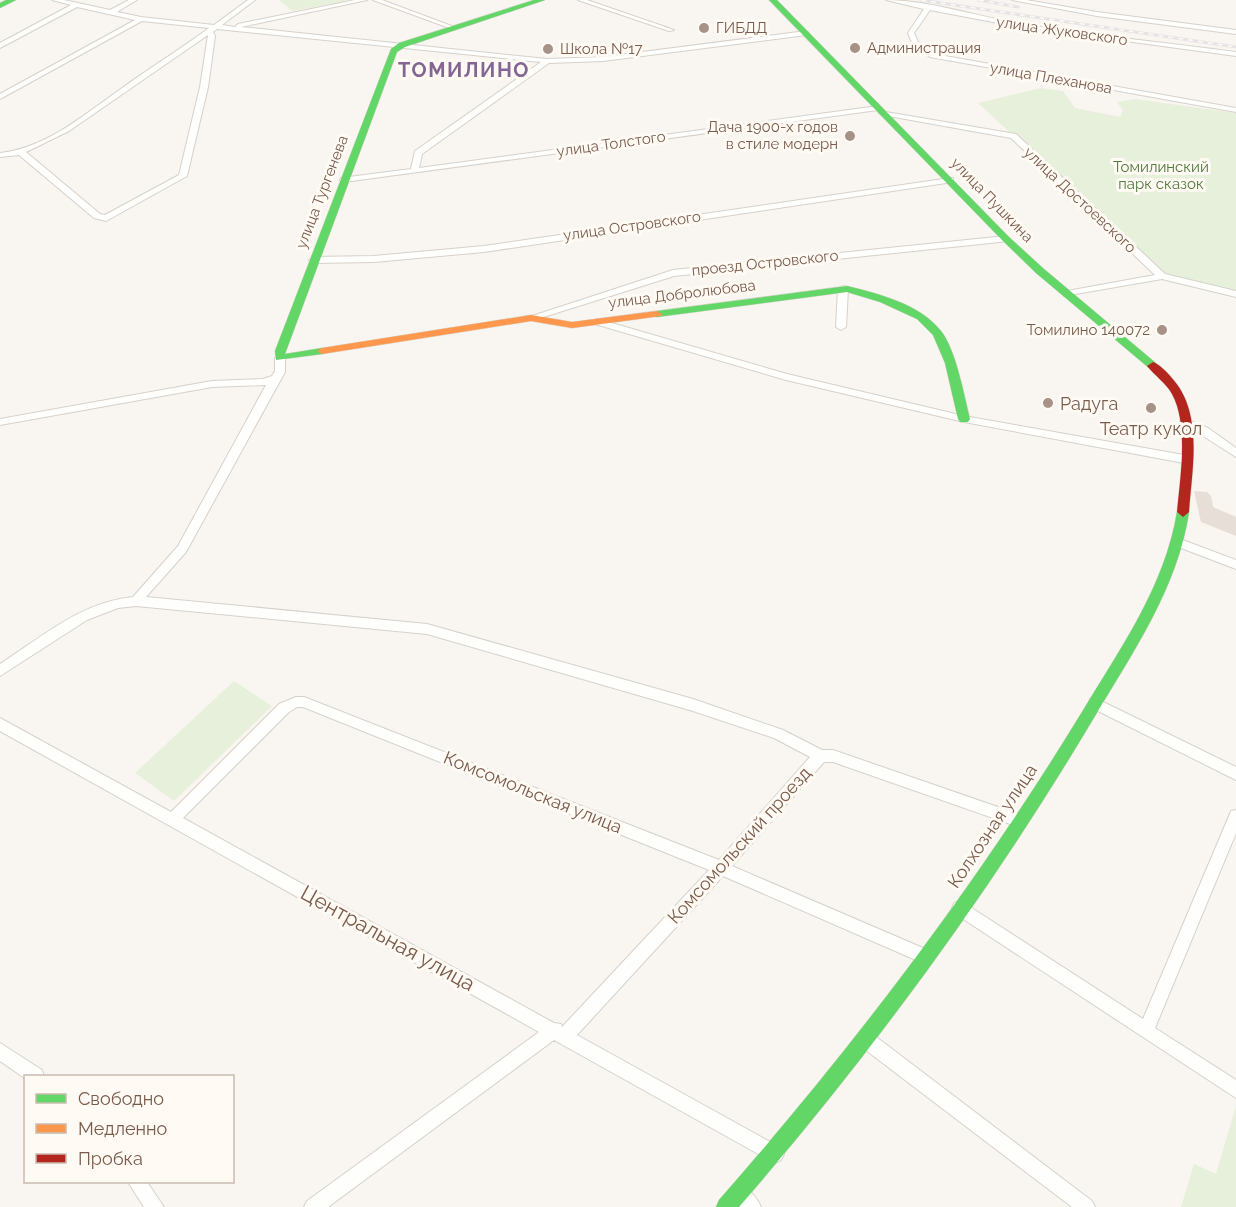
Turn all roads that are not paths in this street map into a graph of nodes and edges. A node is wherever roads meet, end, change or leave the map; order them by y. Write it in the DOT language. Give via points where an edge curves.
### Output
graph roads {
  1 [pos="56,0"];
  2 [pos="134,0"];
  3 [pos="252,0"];
  4 [pos="364,0"];
  5 [pos="376,0"];
  6 [pos="541,0"];
  7 [pos="581,0"];
  8 [pos="773,0"];
  9 [pos="889,0"];
  10 [pos="1015,0"];
  11 [pos="76,5"];
  12 [pos="929,7"];
  13 [pos="110,13"];
  14 [pos="141,19"];
  15 [pos="231,27"];
  16 [pos="454,28"];
  17 [pos="213,29"];
  18 [pos="671,30"];
  19 [pos="1236,32"];
  20 [pos="806,33"];
  21 [pos="402,45"];
  22 [pos="0,46"];
  23 [pos="1236,54"];
  24 [pos="547,61"];
  25 [pos="0,97"];
  26 [pos="881,110"];
  27 [pos="1236,110"];
  28 [pos="21,152"];
  29 [pos="0,155"];
  30 [pos="414,171"];
  31 [pos="344,180"];
  32 [pos="950,180"];
  33 [pos="1006,239"];
  34 [pos="313,261"];
  35 [pos="1162,276"];
  36 [pos="843,289"];
  37 [pos="1067,294"];
  38 [pos="1236,294"];
  39 [pos="531,318"];
  40 [pos="598,322"];
  41 [pos="841,327"];
  42 [pos="280,356"];
  43 [pos="275,378"];
  44 [pos="964,419"];
  45 [pos="1185,420"];
  46 [pos="0,422"];
  47 [pos="1236,453"];
  48 [pos="1184,459"];
  49 [pos="1180,543"];
  50 [pos="1236,565"];
  51 [pos="136,601"];
  52 [pos="0,671"];
  53 [pos="1095,703"];
  54 [pos="0,724"];
  55 [pos="821,756"];
  56 [pos="1236,774"];
  57 [pos="1236,816"];
  58 [pos="172,819"];
  59 [pos="1019,821"];
  60 [pos="721,868"];
  61 [pos="959,908"];
  62 [pos="925,956"];
  63 [pos="1146,1031"];
  64 [pos="560,1033"];
  65 [pos="865,1039"];
  66 [pos="0,1051"];
  67 [pos="33,1075"];
  68 [pos="1236,1090"];
  69 [pos="775,1154"];
  70 [pos="138,1183"];
  71 [pos="740,1193"];
  72 [pos="155,1207"];
  73 [pos="313,1207"];
  74 [pos="726,1207"];
  75 [pos="752,1207"];
  76 [pos="1086,1207"];
  1 -- 11 [label="street"];
  2 -- 13 [label="street"];
  3 -- 17 [label="street"];
  4 -- 15 [label="street"];
  5 -- 16 [label="street"];
  6 -- 16 [label="main road"];
  7 -- 18 [label="street"];
  8 -- 20 [label="main road, улица Пушкина"];
  9 -- 12 [label="street, улица Жуковского"];
  10 -- 19 [label="street"];
  11 -- 13 [label="street"];
  11 -- 22 [label="street"];
  12 -- 23 [label="street, улица Жуковского" via="1014,24"];
  12 -- 27 [label="street, улица Плеханова" via="910,32 910,39 932,56"];
  13 -- 14 [label="street"];
  14 -- 17 [label="street"];
  14 -- 25 [label="street"];
  15 -- 17 [label="street"];
  15 -- 21 [label="street"];
  16 -- 21 [label="main road"];
  17 -- 28 [label="street" via="65,130"];
  17 -- 28 [label="street" via="183,176 106,218 97,216"];
  20 -- 24 [label="street" via="603,59"];
  20 -- 26 [label="main road, улица Пушкина"];
  21 -- 24 [label="street"];
  21 -- 31 [label="main road, улица Тургенева" via="394,51"];
  24 -- 30 [label="street" via="418,153"];
  26 -- 30 [label="street, улица Толстого"];
  26 -- 32 [label="main road, улица Пушкина"];
  26 -- 35 [label="street, улица Достоевского" via="1013,136"];
  28 -- 29 [label="street"];
  30 -- 31 [label="street, улица Толстого"];
  31 -- 34 [label="main road, улица Тургенева"];
  32 -- 33 [label="main road, улица Пушкина"];
  32 -- 34 [label="street, улица Островского" via="484,249"];
  33 -- 37 [label="main road, улица Пушкина"];
  33 -- 39 [label="street, проезд Островского" via="673,273"];
  34 -- 42 [label="main road, улица Тургенева"];
  35 -- 37 [label="street"];
  35 -- 38 [label="street, улица Достоевского"];
  36 -- 40 [label="main road, улица Добролюбова"];
  36 -- 41 [label="street"];
  36 -- 44 [label="main road, улица Добролюбова" via="879,297 917,315 938,334"];
  37 -- 45 [label="main road, улица Пушкина" via="1166,377 1180,398"];
  39 -- 40 [label="main road" via="572,325"];
  39 -- 42 [label="main road"];
  40 -- 44 [label="street, улица Добролюбова" via="786,377"];
  42 -- 43 [label="street" via="280,372"];
  43 -- 46 [label="street" via="246,384 212,384"];
  43 -- 51 [label="street" via="182,549"];
  44 -- 48 [label="street, улица Добролюбова"];
  45 -- 47 [label="street"];
  45 -- 48 [label="main road, Колхозная улица"];
  48 -- 49 [label="main road, Колхозная улица"];
  49 -- 50 [label="street"];
  49 -- 53 [label="main road, Колхозная улица"];
  51 -- 52 [label="street" via="107,605 82,616"];
  51 -- 55 [label="street" via="427,629 693,705 778,734"];
  53 -- 56 [label="street"];
  53 -- 59 [label="main road, Колхозная улица"];
  54 -- 58 [label="street, Центральная улица"];
  55 -- 59 [label="street, Комсомольский проезд" via="833,756"];
  55 -- 60 [label="street, Комсомольский проезд"];
  57 -- 63 [label="street"];
  58 -- 60 [label="street, Комсомольская улица" via="284,708 304,702"];
  58 -- 64 [label="street, Центральная улица"];
  59 -- 61 [label="main road, Колхозная улица"];
  60 -- 62 [label="street, Комсомольская улица"];
  60 -- 64 [label="street, Комсомольский проезд"];
  61 -- 62 [label="main road, Колхозная улица"];
  61 -- 63 [label="street"];
  62 -- 65 [label="main road, Колхозная улица"];
  63 -- 68 [label="street"];
  64 -- 69 [label="street, Центральная улица"];
  64 -- 73 [label="street, Комсомольский проезд"];
  65 -- 69 [label="main road, Колхозная улица"];
  65 -- 76 [label="street"];
  66 -- 67 [label="street"];
  69 -- 71 [label="main road, Колхозная улица"];
  70 -- 72 [label="street"];
  71 -- 74 [label="main road, Колхозная улица"];
  71 -- 75 [label="street"];
}
